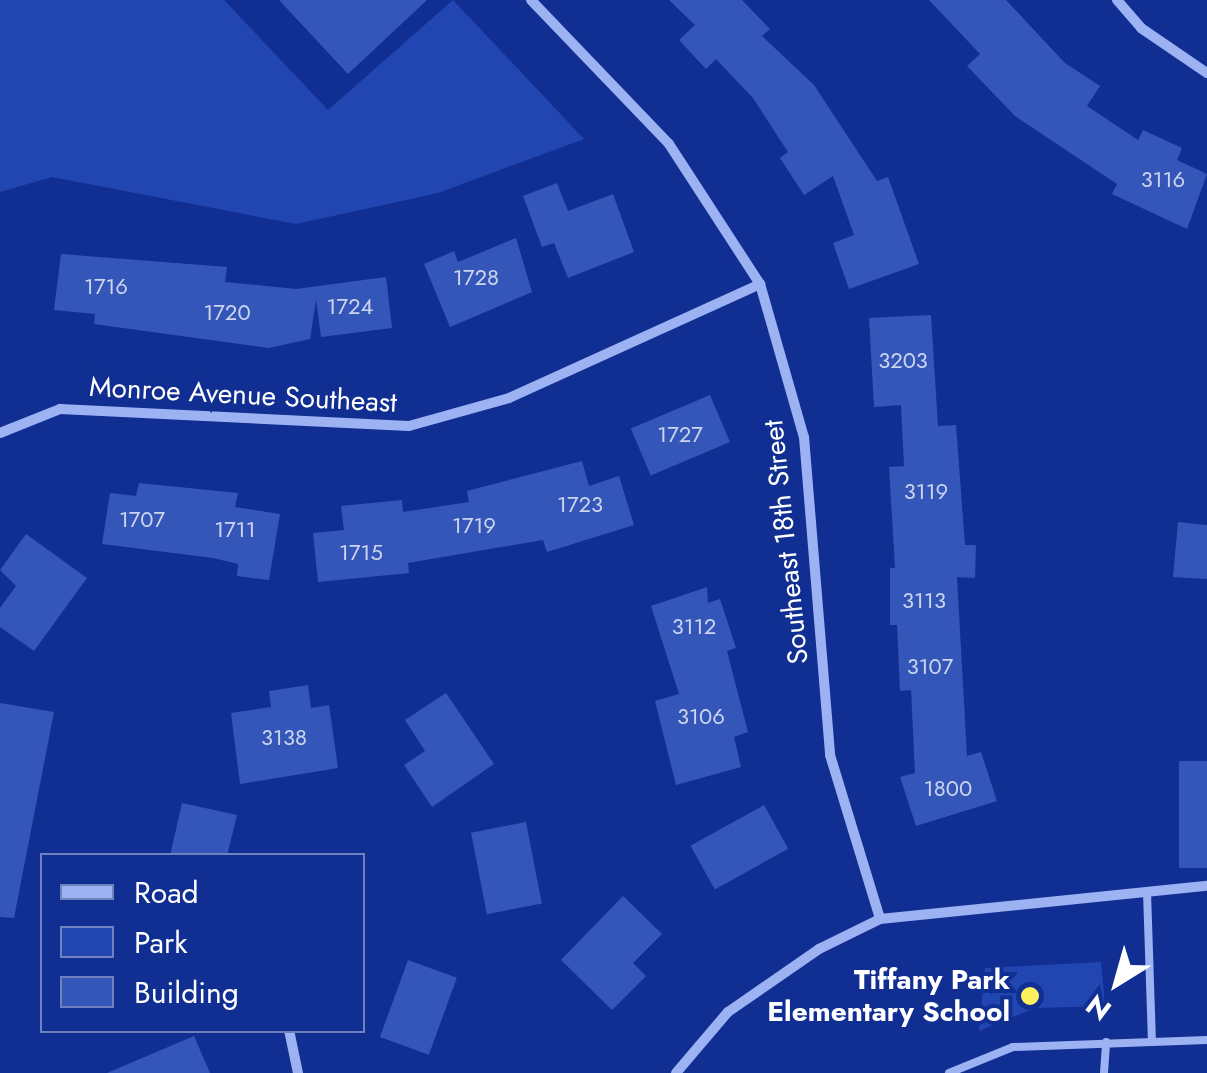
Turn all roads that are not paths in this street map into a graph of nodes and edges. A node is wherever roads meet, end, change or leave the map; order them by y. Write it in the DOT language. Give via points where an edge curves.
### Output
graph roads {
  1 [pos="531,0"];
  2 [pos="1117,0"];
  3 [pos="1207,73"];
  4 [pos="760,284"];
  5 [pos="0,433"];
  6 [pos="1207,886"];
  7 [pos="1147,892"];
  8 [pos="880,919"];
  9 [pos="289,1033"];
  10 [pos="1207,1040"];
  11 [pos="1152,1041"];
  12 [pos="1106,1042"];
  13 [pos="298,1073"];
  14 [pos="676,1073"];
  15 [pos="948,1073"];
  16 [pos="1104,1073"];
  1 -- 4 [label="street, Southeast 18th Street" via="669,144"];
  2 -- 3 [label="street" via="1141,28"];
  4 -- 5 [label="street, Monroe Avenue Southeast" via="509,398 410,426 60,409"];
  4 -- 8 [label="street, Southeast 18th Street" via="804,437 830,755"];
  6 -- 7 [label="street"];
  7 -- 8 [label="street"];
  7 -- 11 [label="lane"];
  8 -- 14 [label="street" via="819,949 728,1012"];
  9 -- 13 [label="street"];
  10 -- 11 [label="lane"];
  11 -- 12 [label="lane"];
  12 -- 15 [label="lane" via="1013,1047"];
  12 -- 16 [label="lane"];
}
